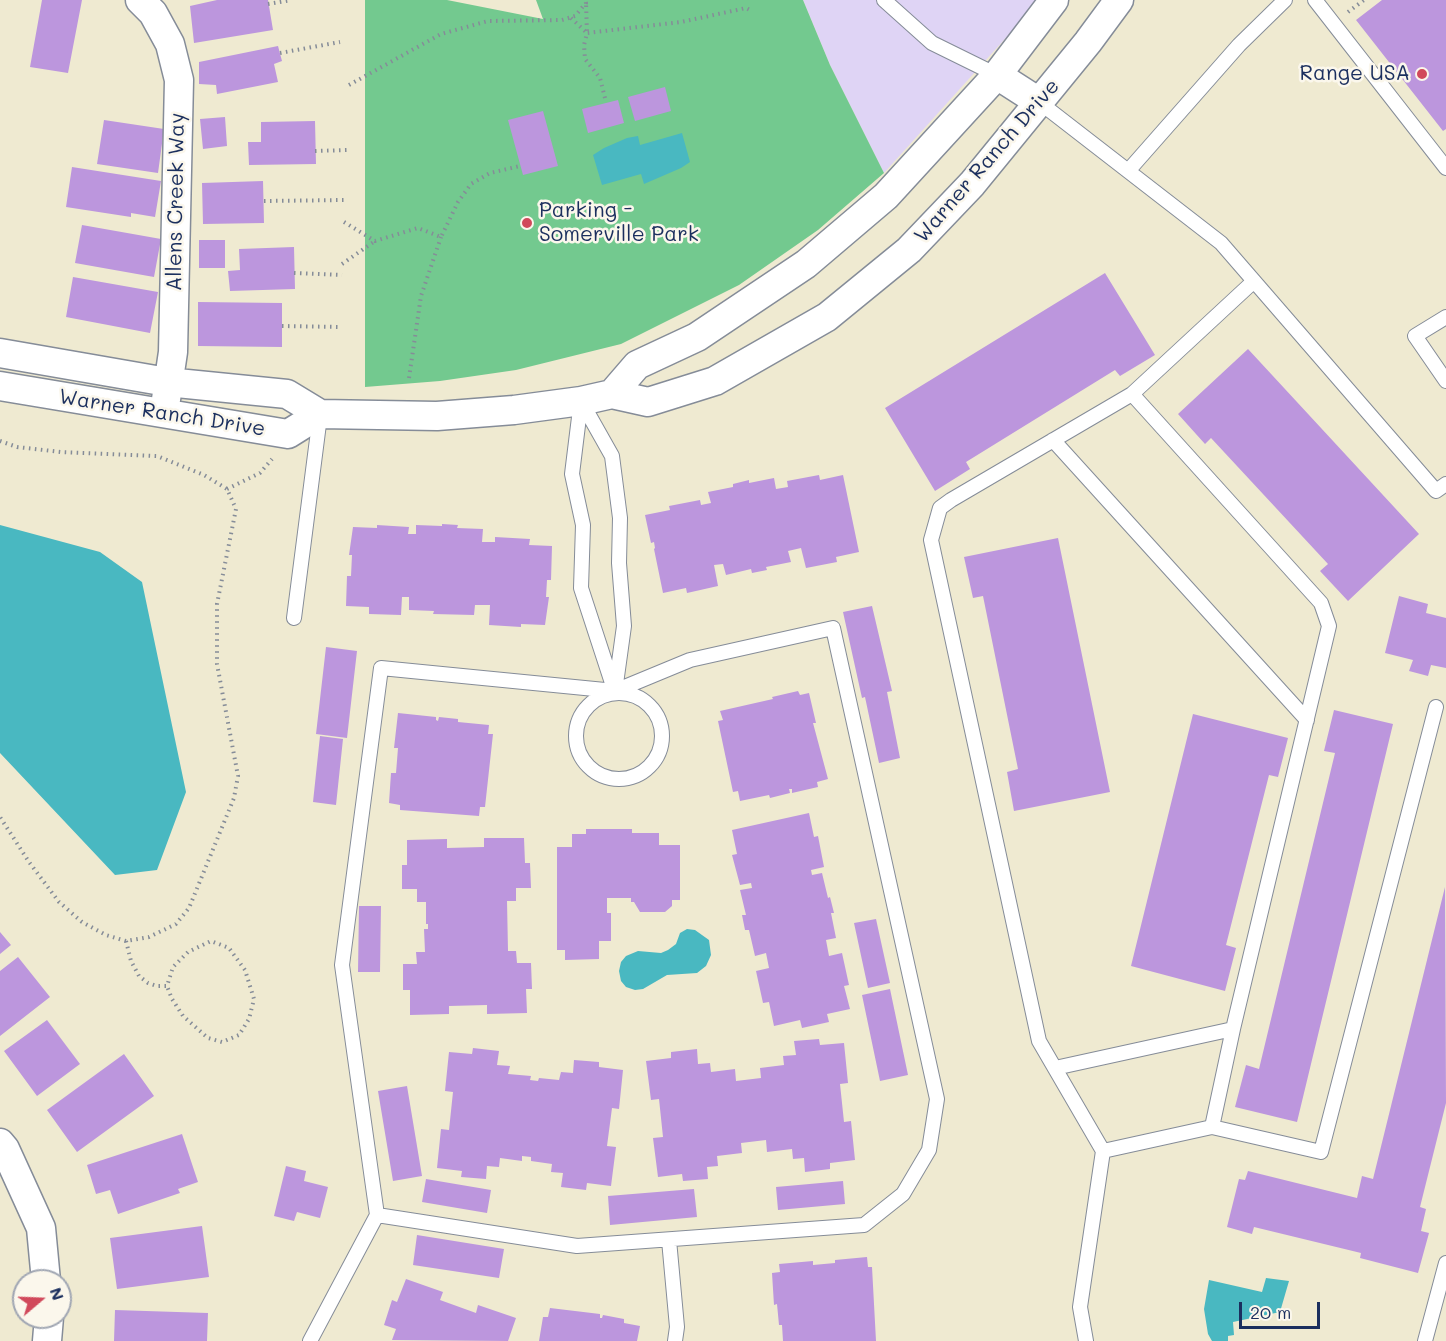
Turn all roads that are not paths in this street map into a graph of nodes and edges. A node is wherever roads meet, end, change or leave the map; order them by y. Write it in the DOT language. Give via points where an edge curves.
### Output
graph roads {
  1 [pos="140,0"];
  2 [pos="885,0"];
  3 [pos="1054,0"];
  4 [pos="1119,0"];
  5 [pos="1285,0"];
  6 [pos="1315,0"];
  7 [pos="996,75"];
  8 [pos="1039,102"];
  9 [pos="1446,168"];
  10 [pos="1128,171"];
  11 [pos="1254,281"];
  12 [pos="1446,317"];
  13 [pos="0,353"];
  14 [pos="1446,381"];
  15 [pos="167,382"];
  16 [pos="0,386"];
  17 [pos="612,394"];
  18 [pos="1132,394"];
  19 [pos="581,401"];
  20 [pos="164,413"];
  21 [pos="320,414"];
  22 [pos="1053,440"];
  23 [pos="1443,492"];
  24 [pos="294,618"];
  25 [pos="615,691"];
  26 [pos="1436,706"];
  27 [pos="1307,720"];
  28 [pos="1233,1029"];
  29 [pos="1055,1068"];
  30 [pos="1212,1127"];
  31 [pos="0,1143"];
  32 [pos="1103,1151"];
  33 [pos="377,1215"];
  34 [pos="669,1240"];
  35 [pos="1446,1263"];
  36 [pos="45,1269"];
  37 [pos="310,1341"];
  38 [pos="675,1341"];
  39 [pos="1086,1341"];
  40 [pos="1425,1341"];
  1 -- 15 [label="street, Allens Creek Way" via="153,13 170,44 179,80 173,352"];
  2 -- 7 [label="lane" via="932,43"];
  3 -- 7 [label="street"];
  4 -- 8 [label="street, Warner Ranch Drive"];
  5 -- 10 [label="lane" via="1239,45"];
  6 -- 9 [label="lane"];
  7 -- 8 [label="street"];
  7 -- 17 [label="street" via="886,196 806,264 697,337 637,365"];
  8 -- 10 [label="lane"];
  8 -- 17 [label="street, Warner Ranch Drive" via="972,184 909,250 827,317 715,381 648,402"];
  10 -- 11 [label="lane" via="1221,243"];
  11 -- 18 [label="lane"];
  11 -- 23 [label="lane"];
  12 -- 14 [label="lane" via="1415,336"];
  13 -- 15 [label="street, Warner Ranch Drive"];
  15 -- 20 [label="street, Allens Creek Way"];
  15 -- 21 [label="street, Warner Ranch Drive" via="287,394"];
  16 -- 20 [label="street, Warner Ranch Drive"];
  17 -- 19 [label="street, Warner Ranch Drive"];
  18 -- 22 [label="lane"];
  18 -- 27 [label="lane" via="1321,603 1329,626"];
  19 -- 21 [label="street, Warner Ranch Drive" via="437,416"];
  19 -- 25 [label="lane" via="573,474 583,525 581,588"];
  19 -- 25 [label="lane" via="612,456 619,507 624,626"];
  20 -- 21 [label="street, Warner Ranch Drive" via="288,434"];
  21 -- 24 [label="lane"];
  22 -- 27 [label="lane"];
  22 -- 29 [label="lane" via="940,508 931,540 1040,1041"];
  25 -- 25 [label="lane" via="593,700 579,718 575,740 584,762 601,776 624,780 645,771 660,753 663,731 655,709 637,695"];
  25 -- 33 [label="lane" via="381,668 342,965"];
  25 -- 34 [label="lane" via="690,660 833,628 937,1100 929,1150 903,1194 864,1225"];
  26 -- 30 [label="lane" via="1321,1152"];
  27 -- 28 [label="lane"];
  28 -- 29 [label="lane"];
  28 -- 30 [label="lane"];
  29 -- 32 [label="lane"];
  30 -- 32 [label="lane"];
  31 -- 36 [label="street" via="41,1228"];
  32 -- 39 [label="lane" via="1080,1307"];
  33 -- 34 [label="lane" via="577,1246"];
  33 -- 37 [label="lane"];
  34 -- 38 [label="lane"];
  35 -- 40 [label="lane"];
}
